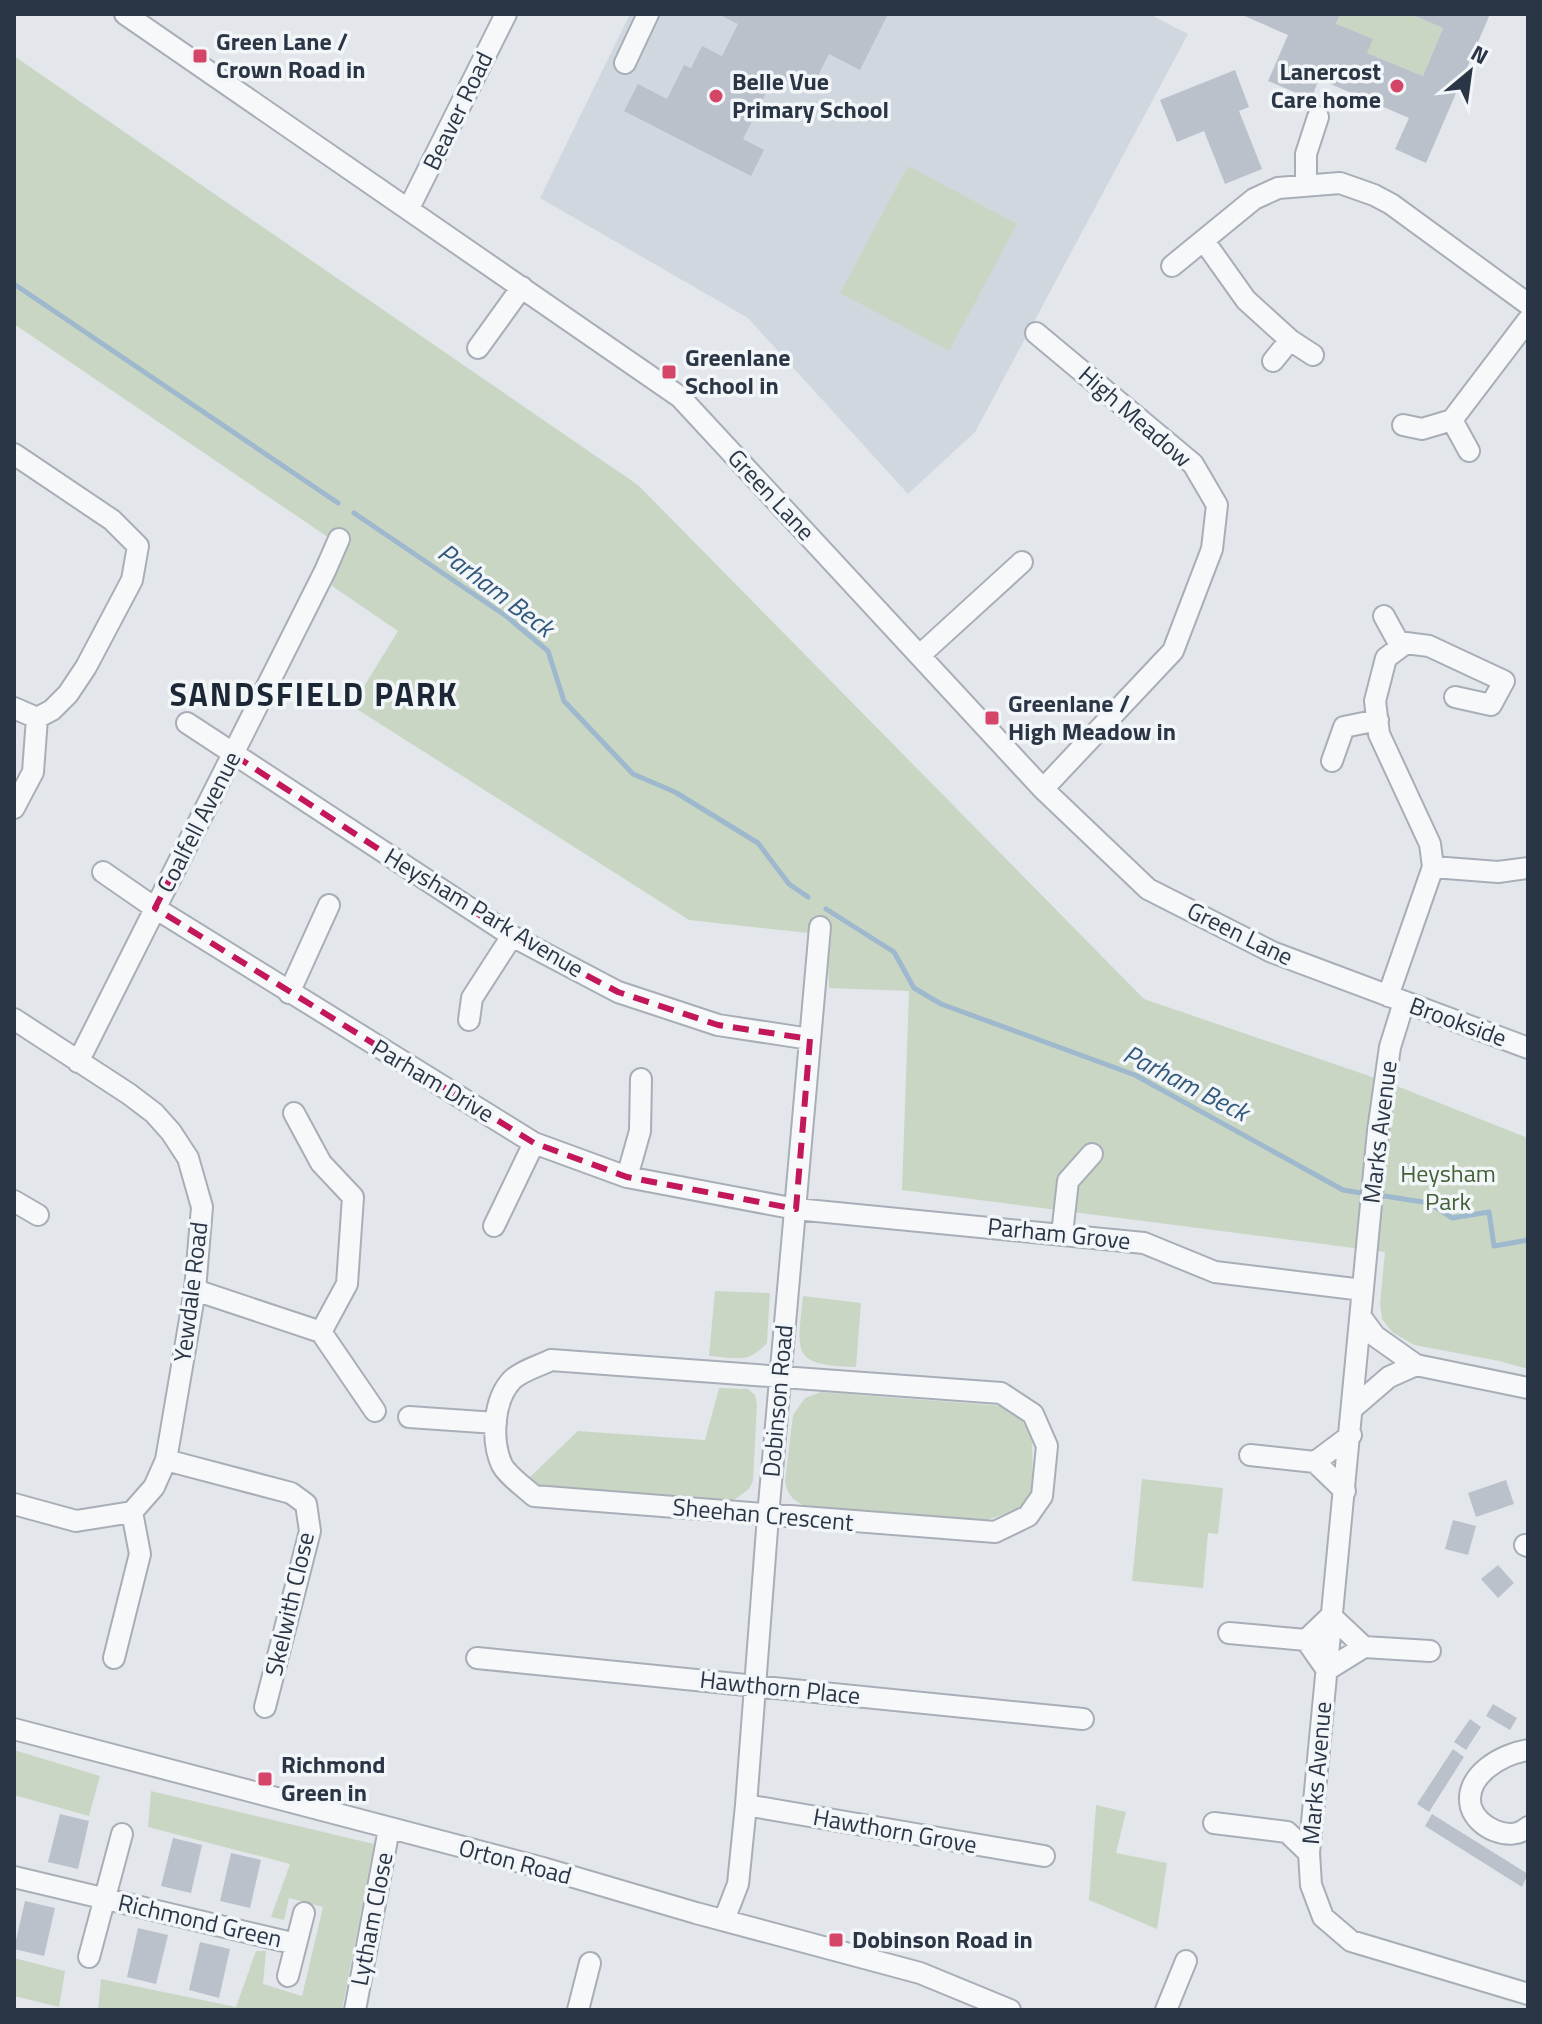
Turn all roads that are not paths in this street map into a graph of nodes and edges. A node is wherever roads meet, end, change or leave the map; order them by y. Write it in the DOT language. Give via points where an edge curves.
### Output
graph roads {
  1 [pos="125,14"];
  2 [pos="163,14"];
  3 [pos="506,14"];
  4 [pos="648,14"];
  5 [pos="153,33"];
  6 [pos="625,63"];
  7 [pos="1318,117"];
  8 [pos="1306,185"];
  9 [pos="409,208"];
  10 [pos="1204,241"];
  11 [pos="1172,266"];
  12 [pos="522,287"];
  13 [pos="1528,304"];
  14 [pos="1528,320"];
  15 [pos="1036,333"];
  16 [pos="1290,340"];
  17 [pos="478,348"];
  18 [pos="1313,355"];
  19 [pos="1273,361"];
  20 [pos="1452,420"];
  21 [pos="1403,425"];
  22 [pos="1469,451"];
  23 [pos="14,454"];
  24 [pos="339,539"];
  25 [pos="1022,562"];
  26 [pos="1384,616"];
  27 [pos="1401,647"];
  28 [pos="920,655"];
  29 [pos="1455,697"];
  30 [pos="14,708"];
  31 [pos="37,718"];
  32 [pos="1378,720"];
  33 [pos="187,723"];
  34 [pos="234,755"];
  35 [pos="1332,761"];
  36 [pos="1043,789"];
  37 [pos="14,808"];
  38 [pos="1433,867"];
  39 [pos="1528,868"];
  40 [pos="103,872"];
  41 [pos="329,905"];
  42 [pos="155,908"];
  43 [pos="820,927"];
  44 [pos="512,936"];
  45 [pos="289,993"];
  46 [pos="1396,999"];
  47 [pos="14,1019"];
  48 [pos="469,1020"];
  49 [pos="810,1039"];
  50 [pos="1528,1048"];
  51 [pos="78,1062"];
  52 [pos="641,1079"];
  53 [pos="294,1113"];
  54 [pos="534,1143"];
  55 [pos="1092,1154"];
  56 [pos="627,1177"];
  57 [pos="14,1201"];
  58 [pos="796,1209"];
  59 [pos="38,1215"];
  60 [pos="494,1226"];
  61 [pos="1062,1234"];
  62 [pos="195,1290"];
  63 [pos="1363,1290"];
  64 [pos="1361,1317"];
  65 [pos="321,1332"];
  66 [pos="1416,1365"];
  67 [pos="781,1377"];
  68 [pos="1528,1388"];
  69 [pos="1353,1408"];
  70 [pos="375,1411"];
  71 [pos="409,1417"];
  72 [pos="496,1423"];
  73 [pos="1351,1435"];
  74 [pos="1250,1455"];
  75 [pos="166,1460"];
  76 [pos="1315,1462"];
  77 [pos="1345,1491"];
  78 [pos="14,1504"];
  79 [pos="132,1512"];
  80 [pos="768,1516"];
  81 [pos="1331,1616"];
  82 [pos="1229,1633"];
  83 [pos="1306,1640"];
  84 [pos="1364,1647"];
  85 [pos="1430,1651"];
  86 [pos="114,1658"];
  87 [pos="477,1658"];
  88 [pos="1327,1670"];
  89 [pos="755,1686"];
  90 [pos="265,1707"];
  91 [pos="1083,1719"];
  92 [pos="14,1729"];
  93 [pos="1528,1750"];
  94 [pos="746,1805"];
  95 [pos="1313,1812"];
  96 [pos="1214,1823"];
  97 [pos="1528,1827"];
  98 [pos="389,1829"];
  99 [pos="1287,1832"];
  100 [pos="122,1834"];
  101 [pos="1309,1853"];
  102 [pos="1044,1856"];
  103 [pos="14,1877"];
  104 [pos="104,1898"];
  105 [pos="304,1913"];
  106 [pos="724,1920"];
  107 [pos="296,1944"];
  108 [pos="89,1957"];
  109 [pos="1186,1961"];
  110 [pos="590,1963"];
  111 [pos="288,1976"];
  112 [pos="1527,1994"];
  113 [pos="355,2010"];
  114 [pos="578,2010"];
  115 [pos="1010,2010"];
  116 [pos="1166,2010"];
  1 -- 5 [label="street, Green Lane"];
  2 -- 5 [label="street"];
  3 -- 9 [label="street, Beaver Road"];
  4 -- 6 [label="street"];
  5 -- 9 [label="street, Green Lane"];
  7 -- 8 [label="street" via="1306,154"];
  8 -- 10 [label="street" via="1265,193"];
  8 -- 13 [label="street" via="1340,183 1391,204"];
  9 -- 12 [label="street, Green Lane"];
  10 -- 11 [label="street"];
  10 -- 16 [label="street" via="1246,300"];
  12 -- 17 [label="street"];
  12 -- 28 [label="street, Green Lane" via="680,397"];
  14 -- 20 [label="street"];
  15 -- 36 [label="street, High Meadow" via="1193,464 1217,505 1212,549 1173,651"];
  16 -- 18 [label="street"];
  16 -- 19 [label="street"];
  20 -- 21 [label="street" via="1422,429"];
  20 -- 22 [label="street"];
  23 -- 31 [label="street" via="112,520 138,546 132,580 86,667 68,694"];
  24 -- 34 [label="street, Coalfell Avenue"];
  25 -- 28 [label="street"];
  26 -- 27 [label="street"];
  27 -- 29 [label="street" via="1429,646 1504,681 1491,705"];
  27 -- 32 [label="street" via="1386,658 1375,701"];
  28 -- 36 [label="street, Green Lane"];
  30 -- 31 [label="street"];
  31 -- 37 [label="street" via="33,772"];
  32 -- 35 [label="street" via="1344,727"];
  32 -- 38 [label="street" via="1379,734 1430,844"];
  33 -- 34 [label="street, Heysham Park Avenue"];
  34 -- 42 [label="street, Coalfell Avenue"];
  34 -- 44 [label="street, Heysham Park Avenue"];
  36 -- 46 [label="street, Green Lane" via="1148,889 1272,952"];
  38 -- 39 [label="street" via="1498,872"];
  38 -- 46 [label="street, Marks Avenue"];
  40 -- 42 [label="street, Parham Drive"];
  41 -- 45 [label="street"];
  42 -- 45 [label="street, Parham Drive"];
  42 -- 51 [label="street, Coalfell Avenue"];
  43 -- 49 [label="street, Dobinson Road"];
  44 -- 48 [label="street" via="472,998"];
  44 -- 49 [label="street, Heysham Park Avenue" via="618,992 718,1025"];
  45 -- 54 [label="street, Parham Drive"];
  46 -- 50 [label="street, Brookside"];
  46 -- 63 [label="street, Marks Avenue"];
  47 -- 51 [label="street, Yewdale Road"];
  49 -- 58 [label="street, Dobinson Road"];
  51 -- 62 [label="street, Yewdale Road" via="154,1113 188,1158 202,1207"];
  52 -- 56 [label="street" via="640,1131"];
  53 -- 65 [label="street" via="321,1163 353,1197 347,1284"];
  54 -- 56 [label="street, Parham Drive"];
  54 -- 60 [label="street"];
  55 -- 61 [label="street" via="1068,1181"];
  56 -- 58 [label="street, Parham Drive"];
  57 -- 59 [label="street"];
  58 -- 61 [label="street, Parham Grove"];
  58 -- 67 [label="street, Dobinson Road"];
  61 -- 63 [label="street, Parham Grove" via="1144,1243 1215,1272"];
  62 -- 65 [label="street"];
  62 -- 75 [label="street, Yewdale Road"];
  63 -- 64 [label="street, Marks Avenue"];
  64 -- 66 [label="street" via="1375,1336"];
  64 -- 69 [label="street, Marks Avenue"];
  65 -- 70 [label="street"];
  66 -- 68 [label="street"];
  66 -- 69 [label="street" via="1389,1377"];
  67 -- 72 [label="street, Sheehan Crescent" via="551,1360 513,1379 499,1400"];
  67 -- 80 [label="street, Dobinson Road"];
  67 -- 80 [label="street, Sheehan Crescent" via="1001,1393 1033,1414 1047,1446 1042,1496 1028,1516 995,1532"];
  69 -- 73 [label="street, Marks Avenue"];
  71 -- 72 [label="street"];
  72 -- 80 [label="street, Sheehan Crescent" via="503,1467 534,1496"];
  73 -- 76 [label="street"];
  73 -- 77 [label="street, Marks Avenue"];
  74 -- 76 [label="street"];
  75 -- 79 [label="street, Yewdale Road" via="154,1487"];
  75 -- 90 [label="street, Skelwith Close" via="291,1493 306,1504 310,1531"];
  76 -- 77 [label="street"];
  77 -- 81 [label="street, Marks Avenue"];
  78 -- 79 [label="street" via="76,1521"];
  79 -- 86 [label="street" via="140,1554"];
  80 -- 89 [label="street, Dobinson Road"];
  81 -- 83 [label="street"];
  81 -- 84 [label="street"];
  81 -- 88 [label="street, Marks Avenue"];
  82 -- 83 [label="street"];
  83 -- 88 [label="street"];
  84 -- 85 [label="street"];
  84 -- 88 [label="street"];
  87 -- 89 [label="street, Hawthorn Place"];
  88 -- 95 [label="street, Marks Avenue"];
  89 -- 91 [label="street, Hawthorn Place"];
  89 -- 94 [label="street, Dobinson Road"];
  92 -- 98 [label="street, Orton Road"];
  93 -- 97 [label="street" via="1511,1753 1482,1771 1470,1795 1475,1816 1493,1829 1513,1835"];
  94 -- 102 [label="street, Hawthorn Grove"];
  94 -- 106 [label="street, Dobinson Road" via="738,1884"];
  95 -- 99 [label="street"];
  95 -- 101 [label="street, Marks Avenue"];
  96 -- 99 [label="street"];
  98 -- 106 [label="street, Orton Road"];
  98 -- 113 [label="street, Lytham Close"];
  99 -- 101 [label="street"];
  100 -- 104 [label="street, Richmond Green"];
  101 -- 112 [label="street, Marks Avenue" via="1311,1885 1323,1917 1351,1941"];
  103 -- 104 [label="street, Richmond Green"];
  104 -- 107 [label="street, Richmond Green"];
  104 -- 108 [label="street, Richmond Green"];
  105 -- 107 [label="street, Richmond Green"];
  106 -- 115 [label="street, Orton Road" via="920,1973"];
  107 -- 111 [label="street, Richmond Green"];
  109 -- 116 [label="street"];
  110 -- 114 [label="street"];
}
